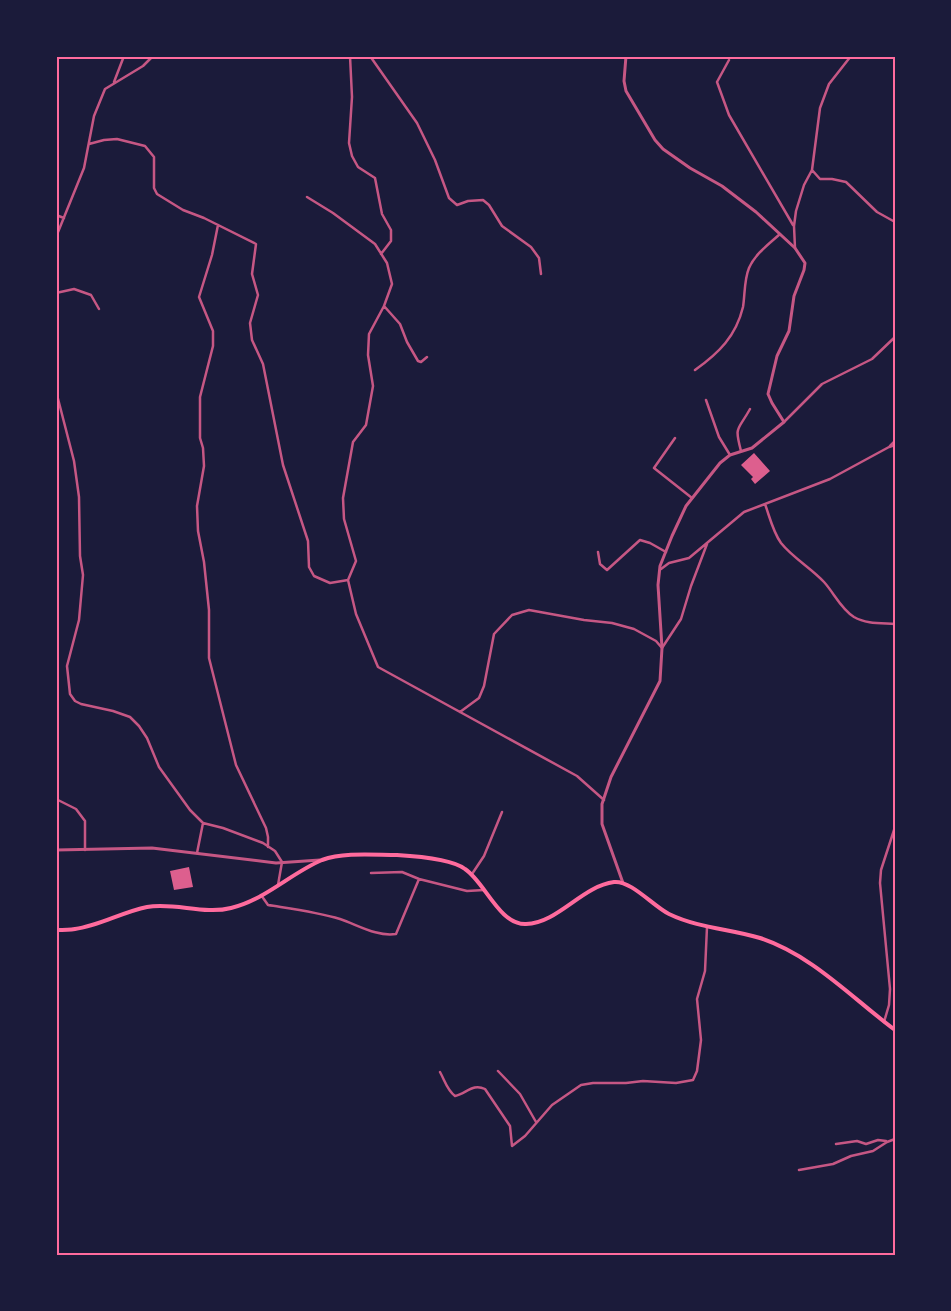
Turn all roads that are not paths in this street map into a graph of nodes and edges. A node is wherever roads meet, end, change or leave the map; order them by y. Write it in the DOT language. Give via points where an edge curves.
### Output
graph roads {
  1 [pos="124,56"];
  2 [pos="153,56"];
  3 [pos="350,56"];
  4 [pos="370,56"];
  5 [pos="626,56"];
  6 [pos="850,56"];
  7 [pos="729,60"];
  8 [pos="114,83"];
  9 [pos="89,144"];
  10 [pos="812,170"];
  11 [pos="307,197"];
  12 [pos="56,215"];
  13 [pos="65,218"];
  14 [pos="895,222"];
  15 [pos="218,225"];
  16 [pos="794,226"];
  17 [pos="780,234"];
  18 [pos="56,237"];
  19 [pos="795,248"];
  20 [pos="381,254"];
  21 [pos="541,274"];
  22 [pos="56,293"];
  23 [pos="384,306"];
  24 [pos="99,309"];
  25 [pos="895,337"];
  26 [pos="427,357"];
  27 [pos="695,370"];
  28 [pos="56,391"];
  29 [pos="706,400"];
  30 [pos="750,408"];
  31 [pos="784,422"];
  32 [pos="675,438"];
  33 [pos="895,441"];
  34 [pos="895,446"];
  35 [pos="889,447"];
  36 [pos="741,451"];
  37 [pos="730,455"];
  38 [pos="692,498"];
  39 [pos="765,504"];
  40 [pos="707,544"];
  41 [pos="598,552"];
  42 [pos="666,552"];
  43 [pos="660,570"];
  44 [pos="348,580"];
  45 [pos="895,624"];
  46 [pos="662,648"];
  47 [pos="460,712"];
  48 [pos="56,799"];
  49 [pos="604,800"];
  50 [pos="502,812"];
  51 [pos="203,823"];
  52 [pos="895,827"];
  53 [pos="268,847"];
  54 [pos="56,850"];
  55 [pos="85,850"];
  56 [pos="197,853"];
  57 [pos="323,860"];
  58 [pos="282,862"];
  59 [pos="372,872"];
  60 [pos="472,874"];
  61 [pos="419,879"];
  62 [pos="623,883"];
  63 [pos="278,885"];
  64 [pos="485,890"];
  65 [pos="261,895"];
  66 [pos="707,927"];
  67 [pos="56,930"];
  68 [pos="884,1022"];
  69 [pos="895,1030"];
  70 [pos="498,1071"];
  71 [pos="440,1072"];
  72 [pos="536,1122"];
  73 [pos="895,1139"];
  74 [pos="887,1142"];
  75 [pos="836,1144"];
  76 [pos="799,1170"];
  1 -- 8 [label="street"];
  2 -- 8 [label="street" via="143,66"];
  3 -- 20 [label="street" via="349,143 358,167 375,178 382,214 390,230 391,240"];
  4 -- 21 [label="street" via="417,123 449,198 458,205 483,200 502,226 531,247 539,258"];
  5 -- 17 [label="street" via="626,91 655,140 690,168 722,186"];
  6 -- 10 [label="street" via="829,84 820,108"];
  7 -- 16 [label="street" via="717,82 729,114"];
  8 -- 9 [label="street" via="104,89 94,116"];
  9 -- 13 [label="street" via="84,168"];
  9 -- 15 [label="street" via="117,139 145,146 154,157 154,188 157,194"];
  10 -- 14 [label="street" via="820,180 846,182 877,212"];
  10 -- 16 [label="street" via="804,185"];
  11 -- 20 [label="street" via="375,244"];
  12 -- 13 [label="street"];
  13 -- 18 [label="street"];
  15 -- 44 [label="street" via="256,244 252,274 258,295 250,323 252,340 264,364 283,465 308,540 309,567 314,576 330,583"];
  15 -- 53 [label="street" via="199,297 213,331 213,346 200,397 204,466 197,506 198,531 210,610 209,658 236,765 266,828"];
  16 -- 19 [label="street"];
  17 -- 19 [label="street"];
  17 -- 27 [label="street" via="759,253 748,269 735,330 716,355"];
  19 -- 31 [label="street" via="805,263 804,270 794,296 789,331 777,356 768,394"];
  20 -- 23 [label="street" via="387,263 392,284"];
  22 -- 24 [label="street" via="74,289 91,295"];
  23 -- 26 [label="street" via="400,324 418,361"];
  23 -- 44 [label="street" via="369,334 368,355 373,386 366,425 353,442 343,498 344,518 356,561"];
  25 -- 31 [label="street" via="872,359 822,384"];
  28 -- 51 [label="street" via="74,461 83,575 80,620 67,666 70,694 81,704 130,717 147,738 159,767"];
  29 -- 37 [label="street"];
  30 -- 36 [label="street" via="737,434"];
  31 -- 36 [label="street" via="752,448"];
  32 -- 38 [label="street" via="654,468"];
  33 -- 35 [label="street"];
  34 -- 35 [label="street"];
  35 -- 39 [label="street" via="830,479"];
  36 -- 37 [label="street"];
  37 -- 38 [label="street"];
  38 -- 42 [label="street"];
  39 -- 40 [label="street" via="744,512"];
  39 -- 45 [label="street" via="782,543 817,575 846,610 870,623"];
  40 -- 43 [label="street" via="689,558 669,563"];
  40 -- 46 [label="street" via="681,619"];
  41 -- 42 [label="street" via="600,564 607,570 640,540"];
  42 -- 43 [label="street"];
  43 -- 46 [label="street"];
  44 -- 47 [label="street" via="356,614 378,667"];
  46 -- 47 [label="street" via="634,629 612,623 529,610 512,615 494,634 479,698"];
  46 -- 49 [label="street" via="660,680 614,769"];
  47 -- 49 [label="street" via="577,776"];
  48 -- 55 [label="street" via="76,809 85,821"];
  49 -- 62 [label="street" via="602,824"];
  50 -- 60 [label="street" via="484,856"];
  51 -- 53 [label="street"];
  51 -- 56 [label="street"];
  52 -- 68 [label="street" via="880,883 890,989"];
  53 -- 58 [label="street"];
  54 -- 55 [label="street"];
  55 -- 56 [label="street" via="152,848"];
  56 -- 58 [label="street"];
  57 -- 58 [label="street"];
  57 -- 60 [label="main road" via="399,855 452,862"];
  57 -- 63 [label="main road"];
  58 -- 63 [label="street"];
  59 -- 61 [label="street" via="402,872"];
  60 -- 64 [label="main road"];
  61 -- 64 [label="street" via="467,891"];
  61 -- 65 [label="street" via="396,934 386,935 341,919 268,905"];
  62 -- 64 [label="main road" via="604,885 552,916 523,924 499,909"];
  62 -- 66 [label="main road" via="665,913"];
  63 -- 65 [label="main road"];
  65 -- 67 [label="main road" via="231,908 148,907 76,929"];
  66 -- 68 [label="main road" via="760,938 786,949 818,969"];
  66 -- 72 [label="street" via="705,971 697,999 701,1040 693,1080 580,1085"];
  68 -- 69 [label="main road"];
  70 -- 72 [label="street" via="520,1094"];
  71 -- 72 [label="street" via="455,1096 474,1086 485,1089 510,1126 512,1146"];
  73 -- 74 [label="street"];
  74 -- 75 [label="street"];
  74 -- 76 [label="street" via="833,1164"];
}
